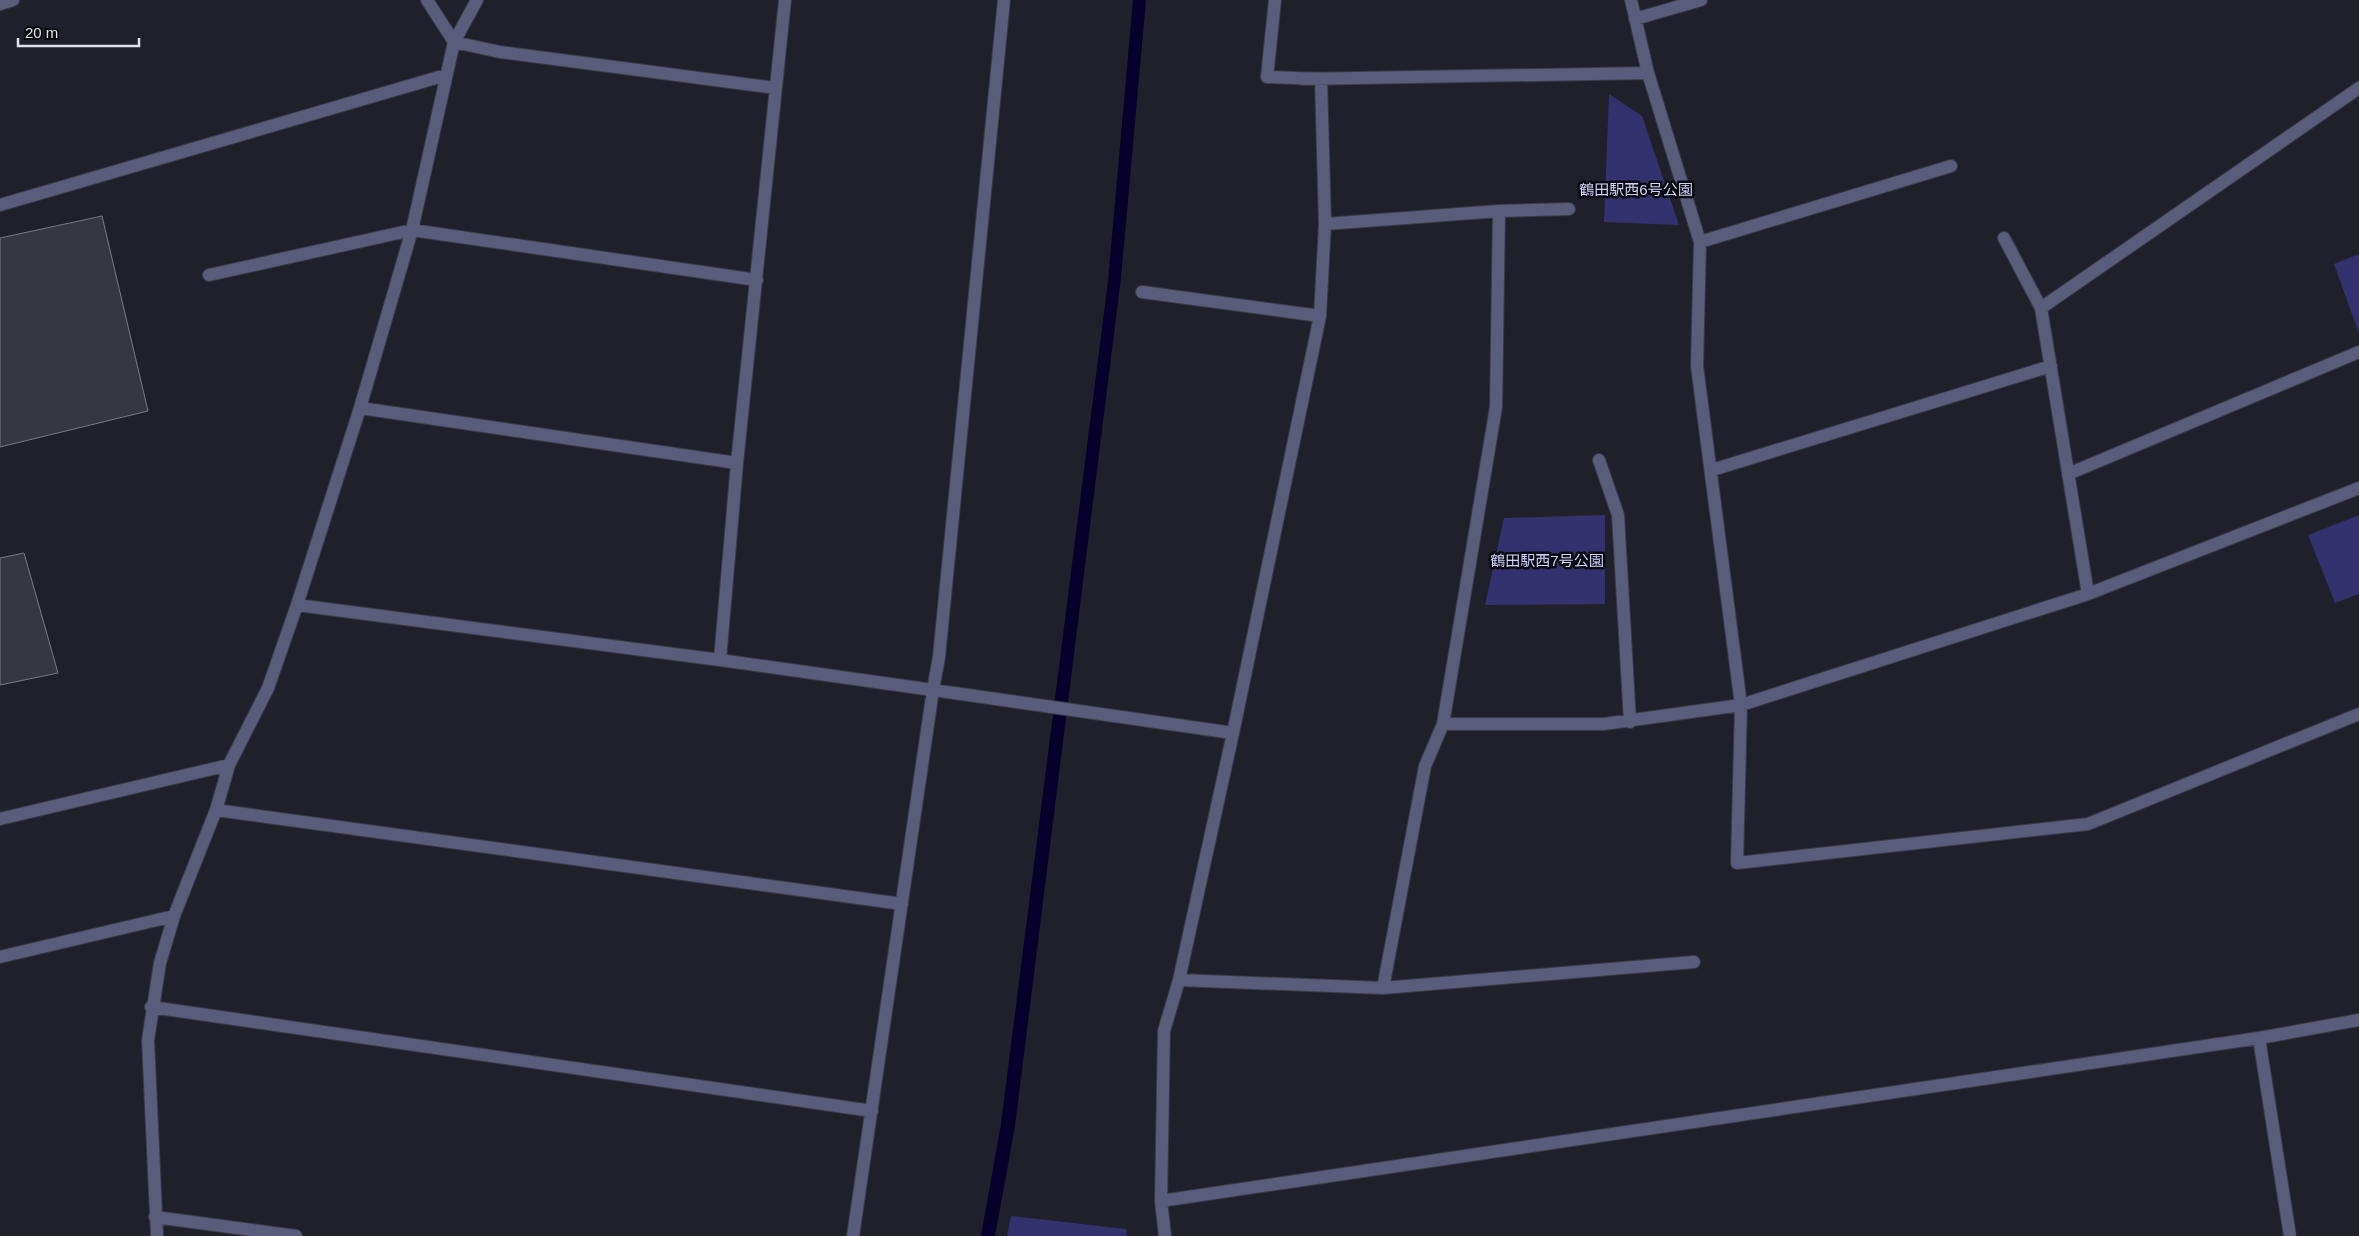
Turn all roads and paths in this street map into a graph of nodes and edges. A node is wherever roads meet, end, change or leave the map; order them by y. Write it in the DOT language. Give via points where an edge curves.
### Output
graph roads {
  1 [pos="13,0"];
  2 [pos="427,0"];
  3 [pos="477,0"];
  4 [pos="785,0"];
  5 [pos="1004,0"];
  6 [pos="1275,0"];
  7 [pos="1631,0"];
  8 [pos="1701,0"];
  9 [pos="0,4"];
  10 [pos="1635,19"];
  11 [pos="454,42"];
  12 [pos="1648,73"];
  13 [pos="446,75"];
  14 [pos="1301,79"];
  15 [pos="775,88"];
  16 [pos="2359,88"];
  17 [pos="1951,166"];
  18 [pos="0,205"];
  19 [pos="1569,209"];
  20 [pos="1499,211"];
  21 [pos="1325,224"];
  22 [pos="412,230"];
  23 [pos="2004,238"];
  24 [pos="1700,242"];
  25 [pos="208,275"];
  26 [pos="757,280"];
  27 [pos="1142,292"];
  28 [pos="2041,308"];
  29 [pos="1320,316"];
  30 [pos="2359,352"];
  31 [pos="2051,366"];
  32 [pos="360,408"];
  33 [pos="1599,460"];
  34 [pos="737,462"];
  35 [pos="1712,470"];
  36 [pos="2068,474"];
  37 [pos="2359,488"];
  38 [pos="2088,594"];
  39 [pos="296,605"];
  40 [pos="720,660"];
  41 [pos="933,690"];
  42 [pos="1741,705"];
  43 [pos="2358,718"];
  44 [pos="1630,722"];
  45 [pos="1443,724"];
  46 [pos="1233,733"];
  47 [pos="229,765"];
  48 [pos="216,810"];
  49 [pos="0,819"];
  50 [pos="902,904"];
  51 [pos="174,916"];
  52 [pos="0,957"];
  53 [pos="1694,962"];
  54 [pos="1179,980"];
  55 [pos="1383,988"];
  56 [pos="152,1006"];
  57 [pos="2359,1020"];
  58 [pos="2259,1038"];
  59 [pos="872,1111"];
  60 [pos="1161,1201"];
  61 [pos="155,1217"];
  62 [pos="157,1236"];
  63 [pos="296,1236"];
  64 [pos="853,1236"];
  65 [pos="1165,1236"];
  66 [pos="2290,1236"];
  1 -- 9 [label="street"];
  2 -- 11 [label="street"];
  3 -- 11 [label="street"];
  4 -- 15 [label="street"];
  5 -- 41 [label="street" via="939,657"];
  6 -- 14 [label="street" via="1267,77"];
  7 -- 10 [label="street"];
  8 -- 10 [label="street"];
  10 -- 12 [label="street"];
  11 -- 13 [label="street"];
  11 -- 15 [label="street" via="500,52"];
  12 -- 14 [label="street"];
  12 -- 24 [label="street"];
  13 -- 18 [label="street"];
  13 -- 22 [label="street"];
  14 -- 21 [label="street" via="1321,80"];
  15 -- 26 [label="street"];
  16 -- 28 [label="street"];
  17 -- 24 [label="street"];
  19 -- 20 [label="street"];
  20 -- 21 [label="street"];
  20 -- 45 [label="street" via="1496,407"];
  21 -- 29 [label="street"];
  22 -- 25 [label="street"];
  22 -- 26 [label="street"];
  22 -- 32 [label="street"];
  23 -- 28 [label="street"];
  24 -- 35 [label="street" via="1697,366"];
  26 -- 34 [label="street"];
  27 -- 29 [label="street"];
  28 -- 31 [label="street"];
  29 -- 46 [label="street"];
  30 -- 36 [label="street"];
  31 -- 35 [label="street"];
  31 -- 36 [label="street"];
  32 -- 34 [label="street"];
  32 -- 39 [label="street"];
  33 -- 44 [label="street" via="1618,515"];
  34 -- 40 [label="street"];
  35 -- 42 [label="street"];
  36 -- 38 [label="street"];
  37 -- 38 [label="street"];
  38 -- 42 [label="street"];
  39 -- 40 [label="street"];
  39 -- 47 [label="street" via="268,688"];
  40 -- 41 [label="street"];
  41 -- 46 [label="street"];
  41 -- 50 [label="street"];
  42 -- 43 [label="street" via="1737,863 2088,824"];
  42 -- 44 [label="street"];
  44 -- 45 [label="street"];
  45 -- 55 [label="street" via="1426,766"];
  46 -- 54 [label="street"];
  47 -- 48 [label="street"];
  47 -- 49 [label="street"];
  48 -- 50 [label="street"];
  48 -- 51 [label="street"];
  50 -- 59 [label="street"];
  51 -- 52 [label="street"];
  51 -- 56 [label="street"];
  53 -- 55 [label="street"];
  54 -- 55 [label="street"];
  54 -- 60 [label="street" via="1164,1032"];
  56 -- 59 [label="street"];
  56 -- 61 [label="street" via="148,1040"];
  57 -- 58 [label="street"];
  58 -- 60 [label="street"];
  58 -- 66 [label="street"];
  59 -- 64 [label="street"];
  60 -- 65 [label="street"];
  61 -- 62 [label="street"];
  61 -- 63 [label="street"];
}
